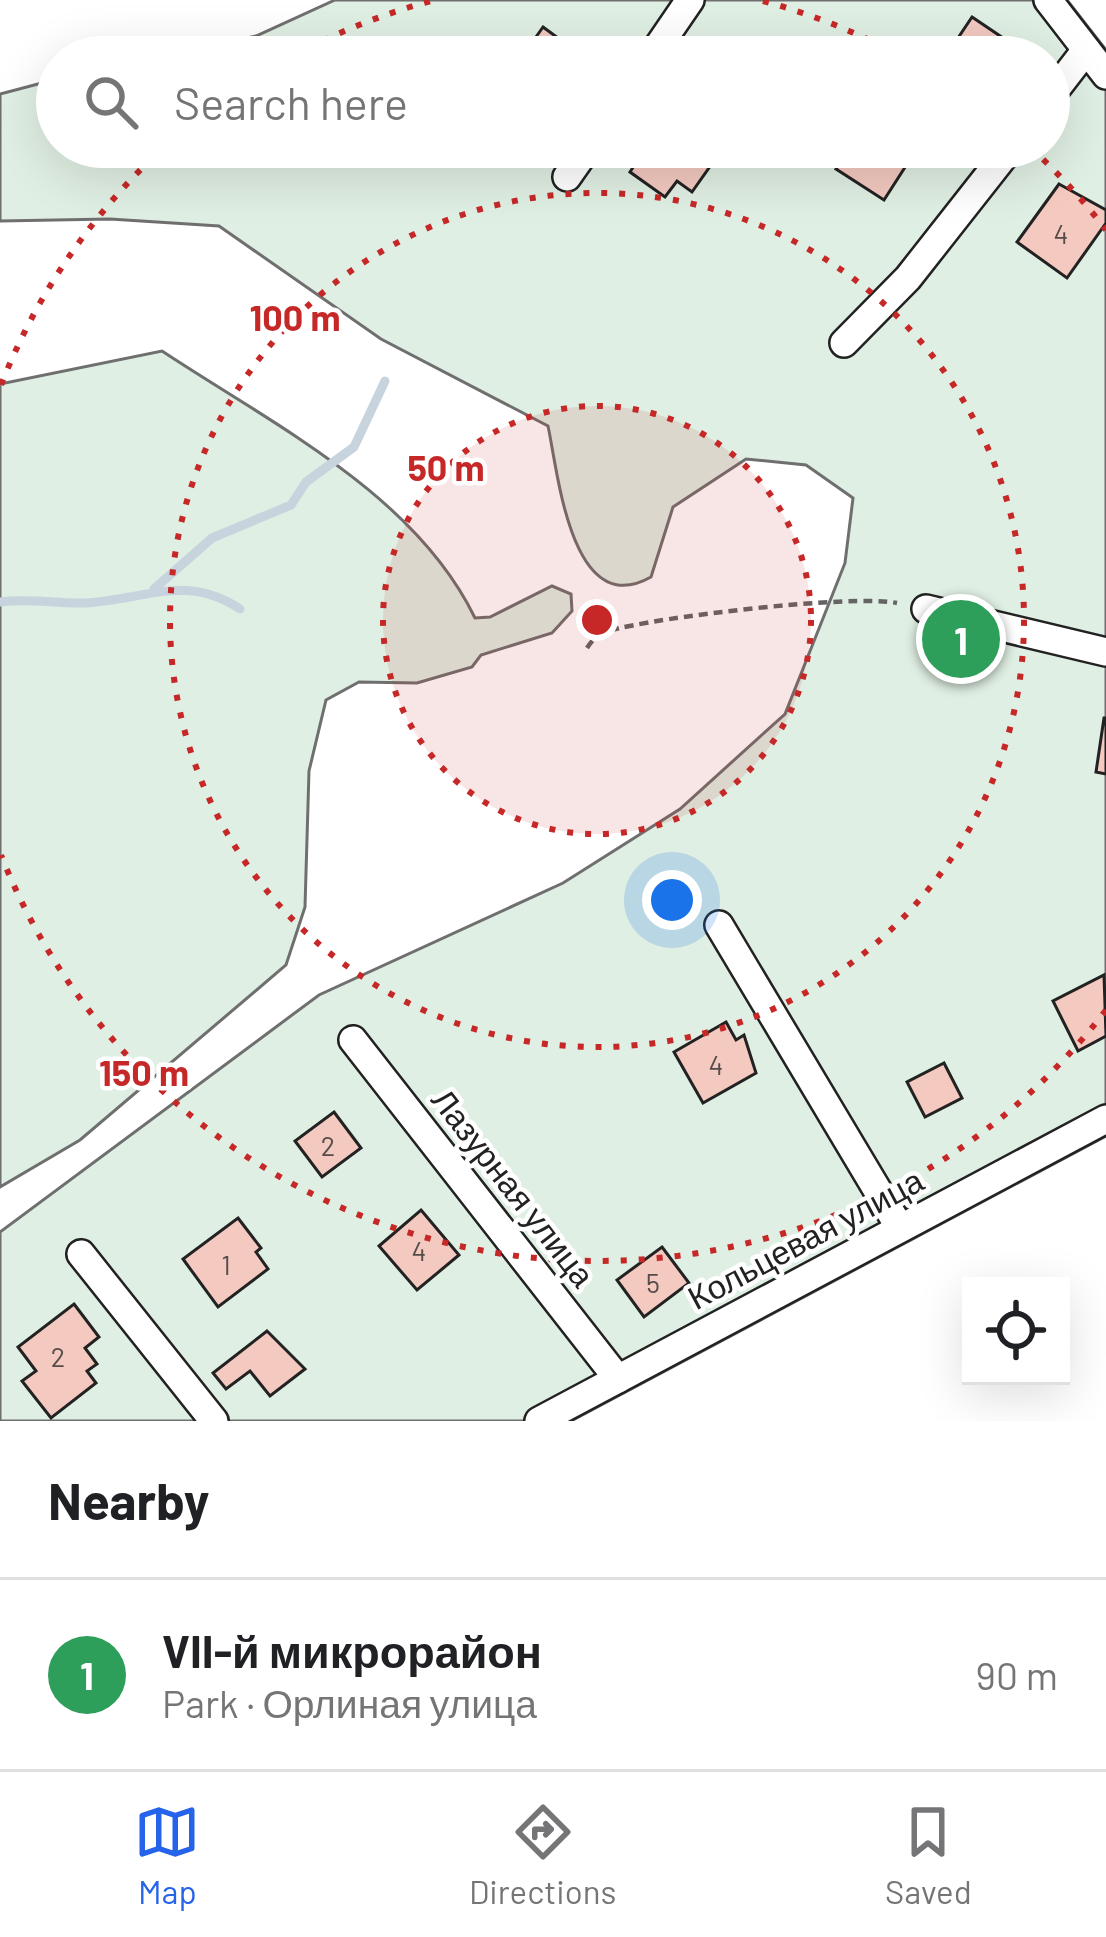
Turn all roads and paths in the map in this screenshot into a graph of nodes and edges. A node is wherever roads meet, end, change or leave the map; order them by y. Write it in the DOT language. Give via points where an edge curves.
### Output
graph roads {
  1 [pos="691,0"];
  2 [pos="1048,0"];
  3 [pos="666,36"];
  4 [pos="1086,50"];
  5 [pos="1070,71"];
  6 [pos="1106,75"];
  7 [pos="573,168"];
  8 [pos="994,168"];
  9 [pos="567,177"];
  10 [pos="844,344"];
  11 [pos="926,609"];
  12 [pos="587,648"];
  13 [pos="1106,652"];
  14 [pos="719,925"];
  15 [pos="353,1040"];
  16 [pos="1106,1119"];
  17 [pos="900,1228"];
  18 [pos="81,1254"];
  19 [pos="618,1379"];
  20 [pos="214,1421"];
  21 [pos="539,1421"];
  1 -- 3 [label="street"];
  2 -- 4 [label="street"];
  4 -- 5 [label="street"];
  4 -- 6 [label="street"];
  7 -- 9 [label="street"];
  8 -- 10 [label="street"];
  11 -- 12 [label="path" via="862,601 714,615 610,630"];
  11 -- 13 [label="street"];
  14 -- 17 [label="street"];
  15 -- 19 [label="street, Лазурная улица"];
  16 -- 17 [label="street, Кольцевая улица"];
  17 -- 19 [label="street, Кольцевая улица"];
  18 -- 20 [label="street"];
  19 -- 21 [label="street, Кольцевая улица"];
}
